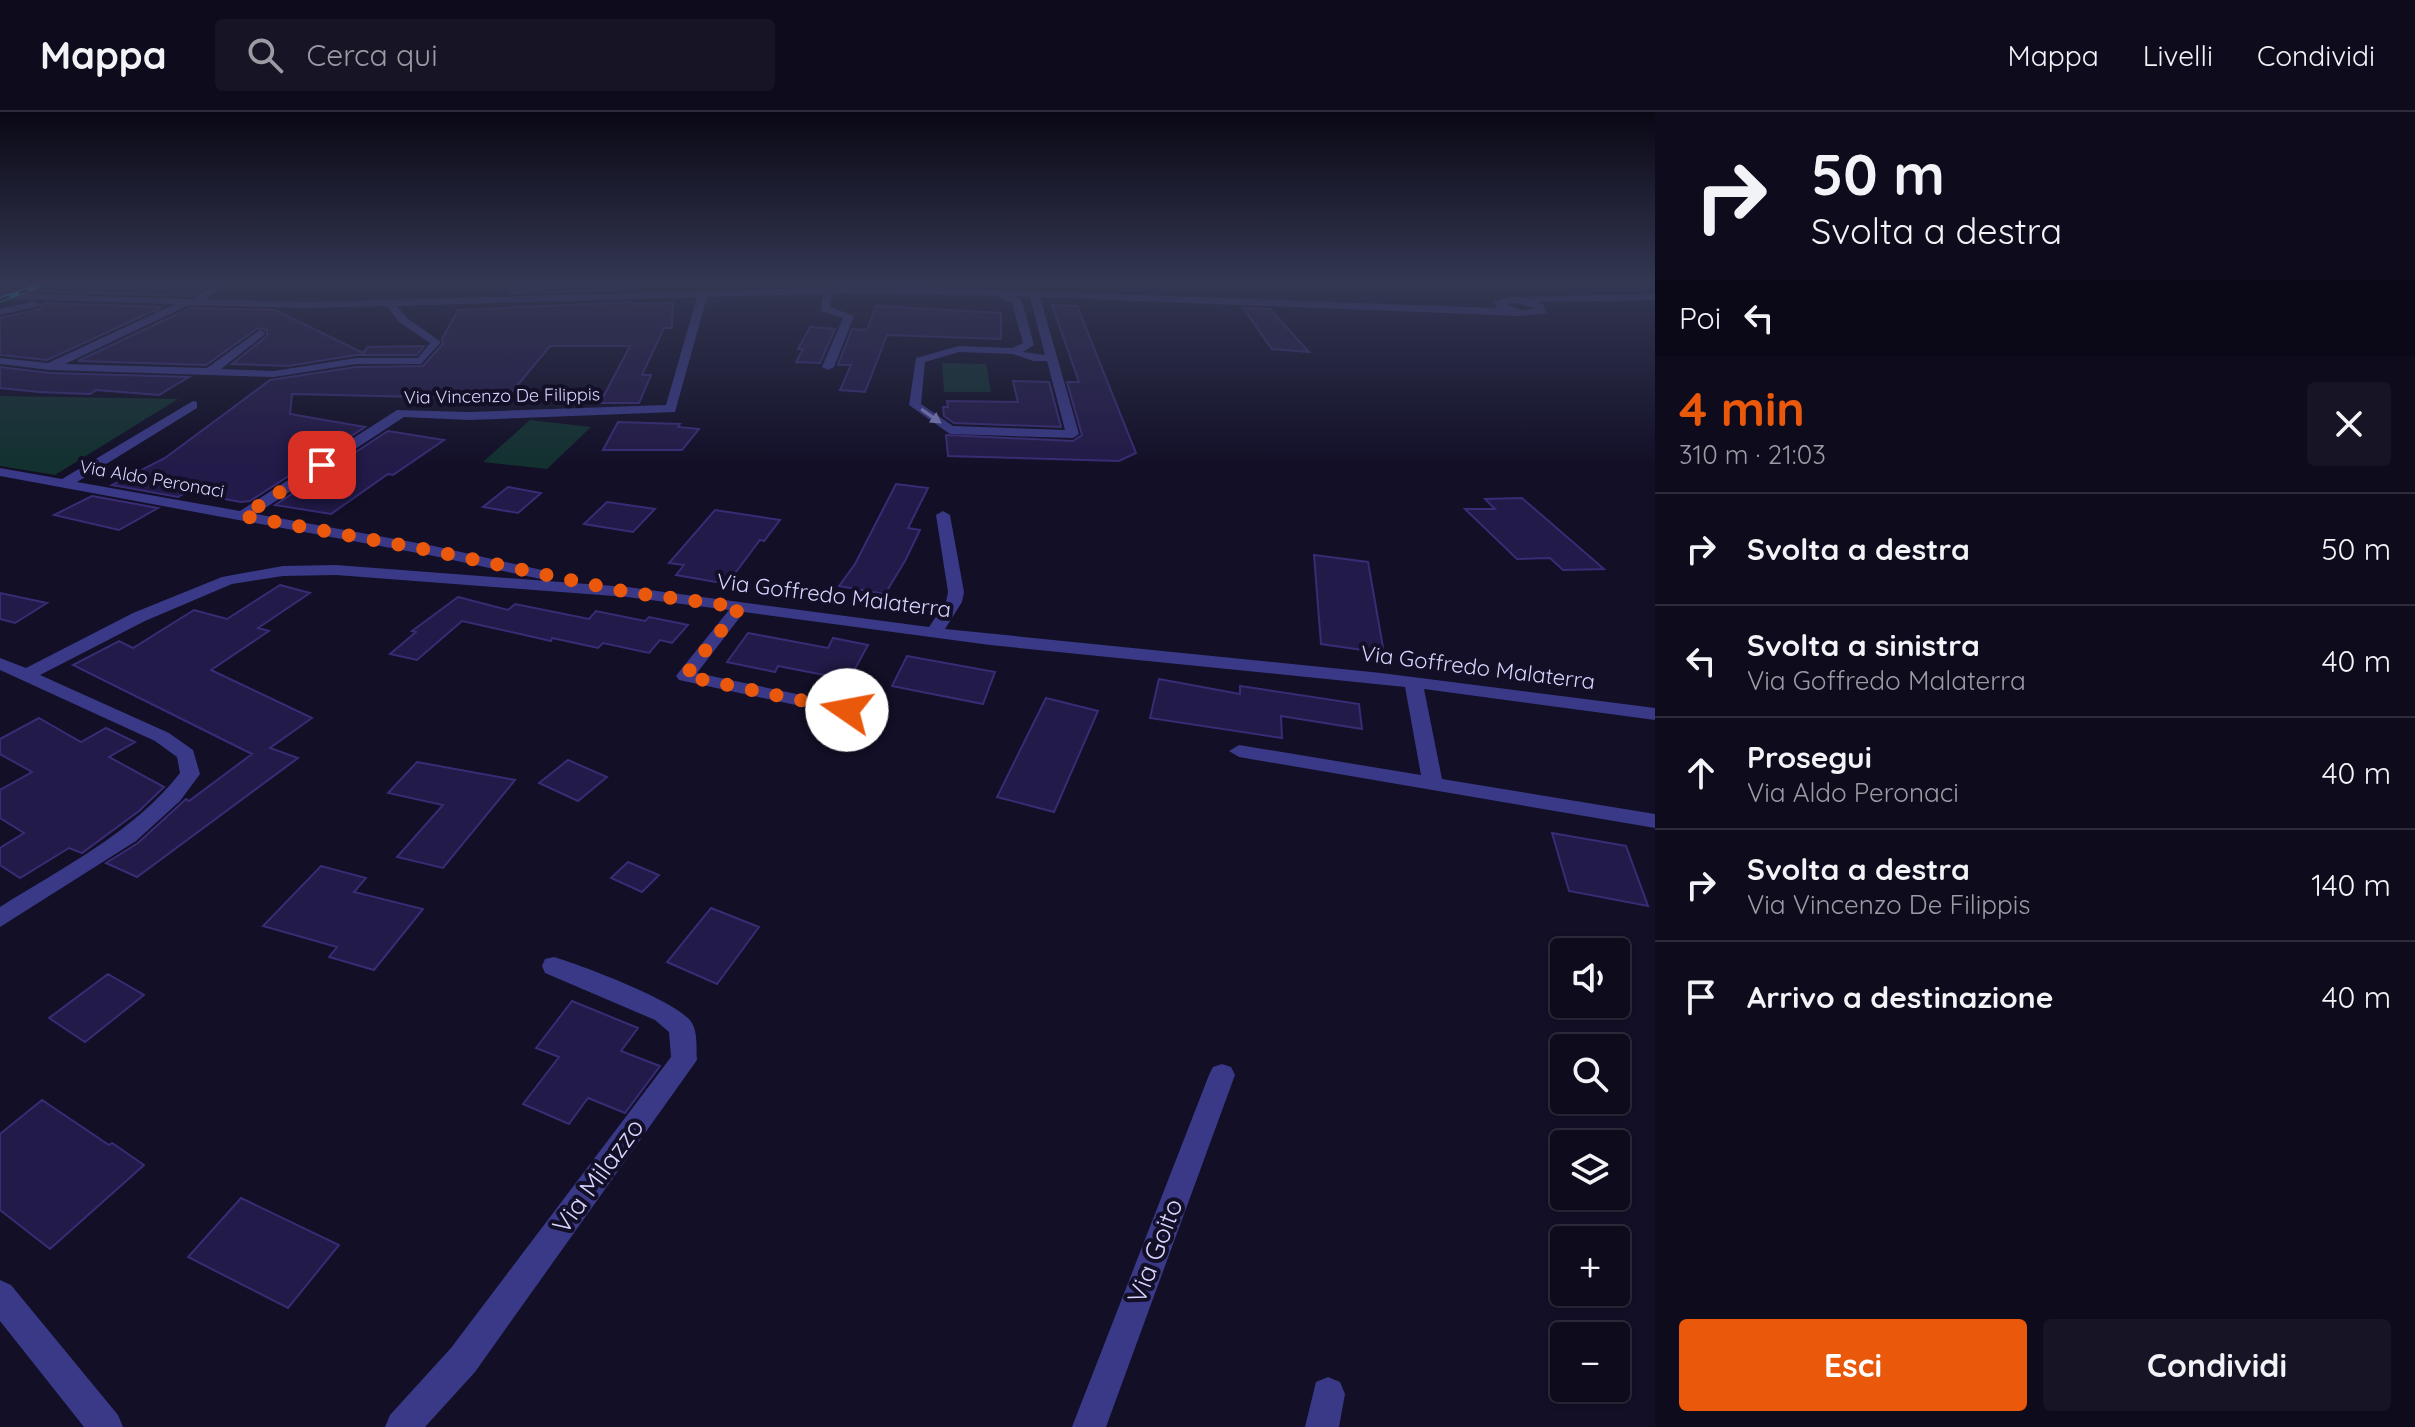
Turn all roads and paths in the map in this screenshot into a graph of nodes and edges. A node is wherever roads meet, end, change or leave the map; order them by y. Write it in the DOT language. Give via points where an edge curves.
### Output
graph roads {
  1 [pos="99,344"];
  2 [pos="245,344"];
  3 [pos="434,344"];
  4 [pos="689,344"];
  5 [pos="837,344"];
  6 [pos="1029,344"];
  7 [pos="1050,344"];
  8 [pos="1016,351"];
  9 [pos="1054,358"];
  10 [pos="0,361"];
  11 [pos="50,367"];
  12 [pos="828,367"];
  13 [pos="207,374"];
  14 [pos="193,405"];
  15 [pos="0,472"];
  16 [pos="64,484"];
  17 [pos="943,515"];
  18 [pos="243,516"];
  19 [pos="627,592"];
  20 [pos="740,607"];
  21 [pos="934,632"];
  22 [pos="0,663"];
  23 [pos="26,675"];
  24 [pos="1413,682"];
  25 [pos="847,710"];
  26 [pos="1655,714"];
  27 [pos="1239,751"];
  28 [pos="1433,784"];
  29 [pos="1655,821"];
  30 [pos="0,918"];
  31 [pos="554,966"];
  32 [pos="1222,1075"];
  33 [pos="0,1296"];
  34 [pos="106,1427"];
  35 [pos="402,1427"];
  36 [pos="1089,1427"];
  1 -- 11 [label="street"];
  2 -- 13 [label="street"];
  3 -- 13 [label="street" via="421,361 356,361 274,374"];
  4 -- 18 [label="street, Via Vincenzo De Filippis" via="671,409 401,413"];
  5 -- 12 [label="street"];
  6 -- 8 [label="street"];
  7 -- 9 [label="street"];
  8 -- 9 [label="street" via="1024,357"];
  8 -- 9 [label="street, one-way" via="959,349 920,360 915,405 950,430 1073,434"];
  10 -- 11 [label="street"];
  11 -- 13 [label="street"];
  14 -- 16 [label="street"];
  15 -- 16 [label="street, Via Aldo Peronaci"];
  16 -- 18 [label="street, Via Aldo Peronaci"];
  17 -- 21 [label="street" via="956,592"];
  18 -- 19 [label="street, Via Aldo Peronaci"];
  19 -- 20 [label="street, Via Goffredo Malaterra"];
  19 -- 23 [label="street, Via Goffredo Malaterra" via="336,570 259,574 197,591"];
  20 -- 21 [label="street, Via Goffredo Malaterra"];
  20 -- 25 [label="street" via="685,676"];
  21 -- 24 [label="street, Via Goffredo Malaterra"];
  22 -- 23 [label="street"];
  23 -- 30 [label="street" via="162,737 186,754 190,774 177,795 144,824"];
  24 -- 26 [label="street, Via Goffredo Malaterra"];
  24 -- 28 [label="street"];
  27 -- 28 [label="street"];
  28 -- 29 [label="street"];
  31 -- 35 [label="street, Via Milazzo" via="664,1013 682,1028 684,1060 463,1360"];
  32 -- 36 [label="street, Via Goito"];
  33 -- 34 [label="street"];
}
